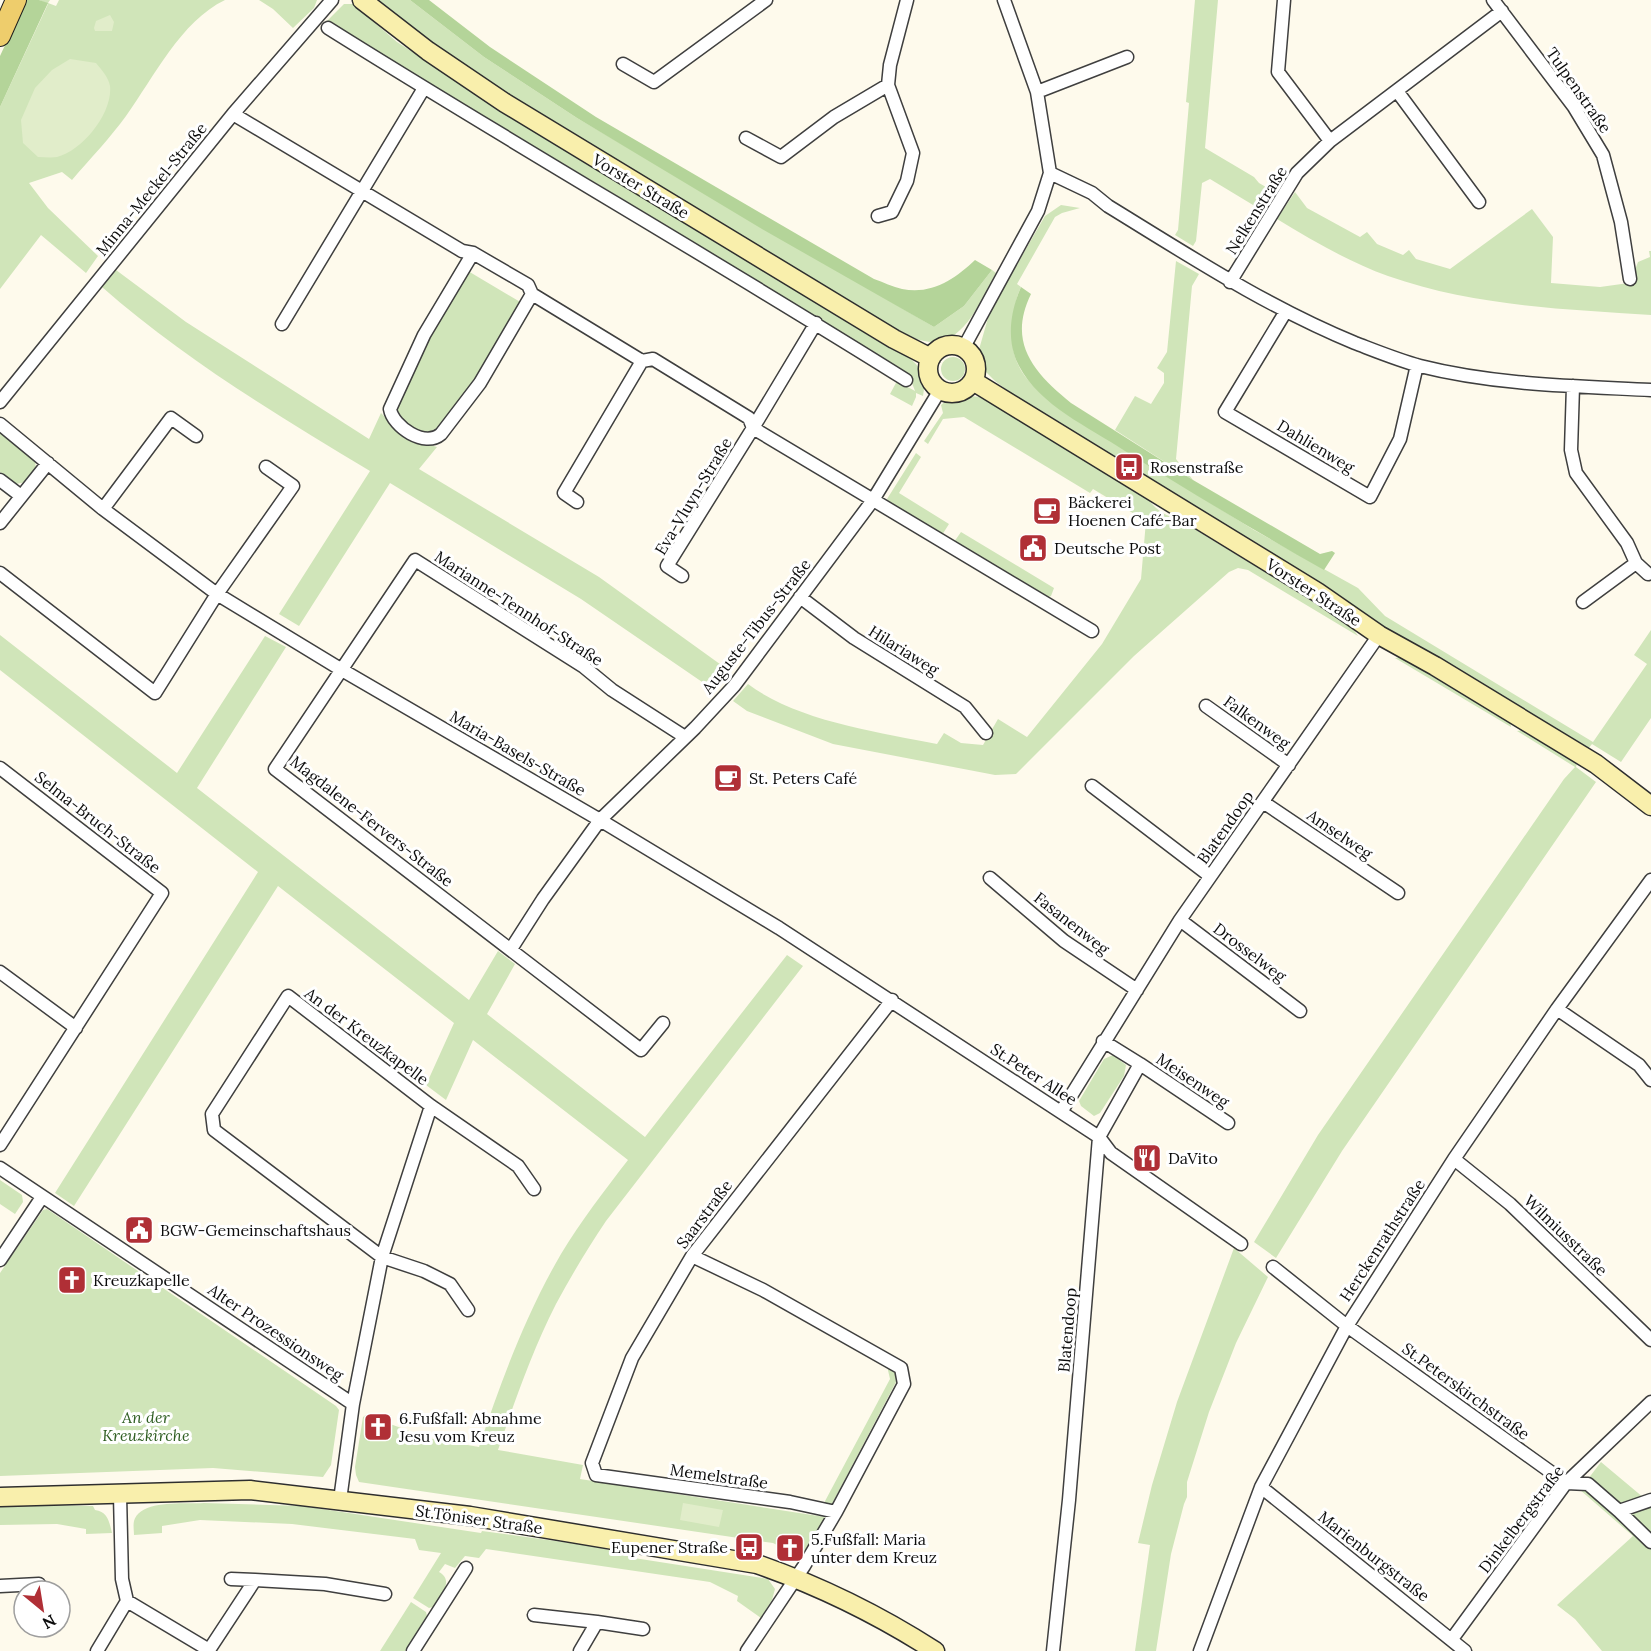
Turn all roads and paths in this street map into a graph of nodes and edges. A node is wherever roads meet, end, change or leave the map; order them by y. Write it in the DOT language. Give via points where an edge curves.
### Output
graph roads {
  1 [pos="16,0"];
  2 [pos="332,0"];
  3 [pos="362,0"];
  4 [pos="766,0"];
  5 [pos="907,0"];
  6 [pos="1004,0"];
  7 [pos="1284,0"];
  8 [pos="1493,0"];
  9 [pos="1502,11"];
  10 [pos="328,28"];
  11 [pos="0,36"];
  12 [pos="1127,57"];
  13 [pos="623,64"];
  14 [pos="888,86"];
  15 [pos="424,88"];
  16 [pos="1397,91"];
  17 [pos="1037,92"];
  18 [pos="233,114"];
  19 [pos="746,138"];
  20 [pos="1330,141"];
  21 [pos="1050,173"];
  22 [pos="362,191"];
  23 [pos="1479,202"];
  24 [pos="878,216"];
  25 [pos="473,253"];
  26 [pos="1630,279"];
  27 [pos="1230,282"];
  28 [pos="532,294"];
  29 [pos="1286,311"];
  30 [pos="816,323"];
  31 [pos="282,324"];
  32 [pos="964,348"];
  33 [pos="931,358"];
  34 [pos="642,361"];
  35 [pos="1417,365"];
  36 [pos="906,380"];
  37 [pos="973,381"];
  38 [pos="1573,386"];
  39 [pos="940,390"];
  40 [pos="1651,390"];
  41 [pos="0,402"];
  42 [pos="0,424"];
  43 [pos="753,428"];
  44 [pos="196,436"];
  45 [pos="48,463"];
  46 [pos="266,467"];
  47 [pos="0,480"];
  48 [pos="21,496"];
  49 [pos="873,500"];
  50 [pos="577,502"];
  51 [pos="103,509"];
  52 [pos="0,523"];
  53 [pos="1636,563"];
  54 [pos="0,573"];
  55 [pos="1648,574"];
  56 [pos="682,576"];
  57 [pos="217,594"];
  58 [pos="800,597"];
  59 [pos="1583,602"];
  60 [pos="1092,631"];
  61 [pos="1378,635"];
  62 [pos="342,670"];
  63 [pos="1206,706"];
  64 [pos="986,733"];
  65 [pos="685,737"];
  66 [pos="1289,765"];
  67 [pos="0,768"];
  68 [pos="1092,786"];
  69 [pos="1263,802"];
  70 [pos="1651,806"];
  71 [pos="600,820"];
  72 [pos="1210,876"];
  73 [pos="990,878"];
  74 [pos="1651,880"];
  75 [pos="1398,893"];
  76 [pos="1180,920"];
  77 [pos="801,941"];
  78 [pos="511,950"];
  79 [pos="0,972"];
  80 [pos="1137,990"];
  81 [pos="892,1000"];
  82 [pos="1557,1009"];
  83 [pos="1300,1011"];
  84 [pos="663,1023"];
  85 [pos="76,1028"];
  86 [pos="1103,1041"];
  87 [pos="1140,1064"];
  88 [pos="1651,1080"];
  89 [pos="431,1106"];
  90 [pos="1061,1112"];
  91 [pos="1228,1123"];
  92 [pos="1099,1137"];
  93 [pos="0,1145"];
  94 [pos="1454,1159"];
  95 [pos="0,1168"];
  96 [pos="534,1189"];
  97 [pos="42,1197"];
  98 [pos="1241,1244"];
  99 [pos="692,1256"];
  100 [pos="382,1257"];
  101 [pos="0,1260"];
  102 [pos="1273,1267"];
  103 [pos="468,1310"];
  104 [pos="1347,1326"];
  105 [pos="1651,1340"];
  106 [pos="1651,1402"];
  107 [pos="353,1404"];
  108 [pos="596,1475"];
  109 [pos="1566,1483"];
  110 [pos="1261,1487"];
  111 [pos="120,1495"];
  112 [pos="0,1497"];
  113 [pos="340,1500"];
  114 [pos="1651,1500"];
  115 [pos="1619,1511"];
  116 [pos="836,1512"];
  117 [pos="1651,1542"];
  118 [pos="466,1568"];
  119 [pos="795,1577"];
  120 [pos="231,1579"];
  121 [pos="255,1580"];
  122 [pos="385,1594"];
  123 [pos="127,1601"];
  124 [pos="534,1615"];
  125 [pos="597,1622"];
  126 [pos="643,1629"];
  127 [pos="1452,1639"];
  128 [pos="97,1651"];
  129 [pos="209,1651"];
  130 [pos="413,1651"];
  131 [pos="580,1651"];
  132 [pos="747,1651"];
  133 [pos="935,1651"];
  134 [pos="1053,1651"];
  135 [pos="1200,1651"];
  136 [pos="1466,1651"];
  1 -- 11 [label="main road"];
  2 -- 18 [label="street, Minna-Meckel-Straße"];
  3 -- 33 [label="main road, Vorster Straße" via="505,103"];
  4 -- 13 [label="street" via="654,82"];
  5 -- 14 [label="street"];
  6 -- 17 [label="street"];
  7 -- 20 [label="street" via="1278,72"];
  8 -- 9 [label="street, Tulpenstraße"];
  9 -- 16 [label="street, Nelkenstraße"];
  9 -- 26 [label="street, Tulpenstraße" via="1574,107 1603,154 1621,222"];
  10 -- 15 [label="street"];
  12 -- 17 [label="street"];
  14 -- 19 [label="street" via="834,117 781,157"];
  14 -- 24 [label="street" via="914,153 907,181 892,212"];
  15 -- 22 [label="street"];
  15 -- 30 [label="street"];
  16 -- 20 [label="street, Nelkenstraße"];
  16 -- 23 [label="street"];
  17 -- 21 [label="street"];
  18 -- 22 [label="street, Eva-Vluyn-Straße"];
  18 -- 41 [label="street, Minna-Meckel-Straße"];
  20 -- 27 [label="street, Nelkenstraße" via="1297,173"];
  21 -- 27 [label="street" via="1092,194"];
  21 -- 32 [label="street" via="1038,211"];
  22 -- 25 [label="street, Eva-Vluyn-Straße" via="462,252"];
  22 -- 31 [label="street"];
  25 -- 28 [label="street, Eva-Vluyn-Straße" via="528,285"];
  25 -- 28 [label="street" via="424,335 390,410 394,420 416,436 433,439 441,434 480,383"];
  27 -- 29 [label="street"];
  28 -- 34 [label="street, Eva-Vluyn-Straße"];
  29 -- 35 [label="street" via="1324,330"];
  29 -- 35 [label="street, Dahlienweg" via="1225,412 1370,497 1400,439"];
  30 -- 36 [label="street"];
  30 -- 43 [label="street"];
  32 -- 33 [label="main road" via="945,346"];
  32 -- 37 [label="main road" via="974,358"];
  33 -- 39 [label="main road" via="928,372"];
  34 -- 43 [label="street, Eva-Vluyn-Straße" via="653,359 749,418"];
  34 -- 50 [label="street" via="564,493"];
  35 -- 38 [label="street" via="1487,379"];
  37 -- 39 [label="main road" via="955,393"];
  37 -- 61 [label="main road, Vorster Straße" via="1317,592"];
  38 -- 40 [label="street"];
  38 -- 53 [label="street" via="1571,450 1576,473 1627,543"];
  39 -- 49 [label="street, Auguste-Tibus-Straße"];
  42 -- 45 [label="street, Maria-Basels-Straße"];
  43 -- 49 [label="street, Eva-Vluyn-Straße"];
  43 -- 56 [label="street, Eva-Vluyn-Straße" via="667,566"];
  44 -- 51 [label="street" via="171,418"];
  45 -- 48 [label="street"];
  45 -- 51 [label="street, Maria-Basels-Straße"];
  46 -- 57 [label="street" via="293,486"];
  47 -- 48 [label="street"];
  48 -- 52 [label="street"];
  49 -- 58 [label="street, Auguste-Tibus-Straße"];
  49 -- 60 [label="street, Eva-Vluyn-Straße"];
  51 -- 57 [label="street, Maria-Basels-Straße"];
  53 -- 55 [label="street"];
  53 -- 59 [label="street"];
  54 -- 57 [label="street" via="155,693"];
  57 -- 62 [label="street, Maria-Basels-Straße"];
  58 -- 64 [label="street, Hilariaweg" via="854,638 965,707"];
  58 -- 65 [label="street, Auguste-Tibus-Straße" via="734,686"];
  61 -- 66 [label="street, Blatendoop"];
  61 -- 70 [label="main road, Vorster Straße" via="1596,764"];
  62 -- 65 [label="street, Marianne-Tennhof-Straße" via="415,560 584,667"];
  62 -- 71 [label="street, Maria-Basels-Straße"];
  62 -- 78 [label="street, Magdalene-Fervers-Straße" via="275,769"];
  63 -- 66 [label="street, Falkenweg"];
  65 -- 71 [label="street, Auguste-Tibus-Straße"];
  66 -- 69 [label="street, Blatendoop"];
  67 -- 85 [label="street, Selma-Bruch-Straße" via="162,893"];
  68 -- 72 [label="street"];
  69 -- 72 [label="street, Blatendoop"];
  69 -- 75 [label="street, Amselweg"];
  71 -- 77 [label="street, Maria-Basels-Straße"];
  71 -- 78 [label="street, Auguste-Tibus-Straße"];
  72 -- 76 [label="street, Blatendoop"];
  73 -- 80 [label="street, Fasanenweg" via="1064,941"];
  74 -- 82 [label="street, Herckenrathstraße"];
  76 -- 80 [label="street, Blatendoop"];
  76 -- 83 [label="street, Drosselweg"];
  77 -- 81 [label="street, St.Peter Allee"];
  78 -- 84 [label="street" via="641,1050"];
  79 -- 85 [label="street"];
  80 -- 86 [label="street, Blatendoop"];
  81 -- 90 [label="street, St.Peter Allee"];
  81 -- 99 [label="street, Saarstraße"];
  82 -- 88 [label="street" via="1639,1065"];
  82 -- 94 [label="street, Herckenrathstraße"];
  85 -- 93 [label="street, Selma-Bruch-Straße"];
  86 -- 87 [label="street"];
  86 -- 90 [label="street, Blatendoop"];
  87 -- 91 [label="street, Meisenweg"];
  87 -- 92 [label="street, Blatendoop"];
  89 -- 96 [label="street, An der Kreuzkapelle" via="518,1166"];
  89 -- 100 [label="street, An der Kreuzkapelle"];
  89 -- 100 [label="street, An der Kreuzkapelle" via="288,996 212,1113 214,1130"];
  90 -- 92 [label="street, St.Peter Allee"];
  92 -- 98 [label="street, St.Peter Allee" via="1111,1153"];
  92 -- 134 [label="street, Blatendoop"];
  94 -- 104 [label="street, Herckenrathstraße"];
  94 -- 105 [label="street, Wilmiusstraße" via="1510,1204"];
  95 -- 97 [label="street, Alter Prozessionsweg"];
  97 -- 101 [label="street"];
  97 -- 107 [label="street, Alter Prozessionsweg"];
  99 -- 108 [label="street, Saarstraße" via="632,1358 592,1463"];
  99 -- 116 [label="street" via="763,1290 901,1368 904,1384"];
  100 -- 103 [label="street, An der Kreuzkapelle" via="450,1284"];
  100 -- 107 [label="street, An der Kreuzkapelle"];
  102 -- 104 [label="street"];
  104 -- 109 [label="street, St.Peterskirchstraße"];
  104 -- 110 [label="street, Herckenrathstraße"];
  106 -- 109 [label="street, Dinkelbergstraße"];
  107 -- 113 [label="street, An der Kreuzkapelle"];
  108 -- 116 [label="street, Memelstraße"];
  109 -- 115 [label="street" via="1588,1484"];
  109 -- 127 [label="street, Dinkelbergstraße"];
  110 -- 127 [label="street, Marienburgstraße"];
  110 -- 135 [label="street, Herckenrathstraße"];
  111 -- 112 [label="main road, St.Töniser Straße"];
  111 -- 113 [label="main road, St.Töniser Straße" via="250,1490"];
  111 -- 123 [label="street" via="122,1579"];
  113 -- 119 [label="main road, St.Töniser Straße" via="470,1516 747,1562"];
  114 -- 115 [label="street"];
  115 -- 117 [label="street"];
  116 -- 119 [label="street"];
  118 -- 130 [label="street"];
  119 -- 132 [label="street"];
  119 -- 133 [label="main road, St.Töniser Straße" via="899,1628"];
  120 -- 121 [label="street"];
  121 -- 122 [label="street" via="325,1584"];
  121 -- 129 [label="street"];
  123 -- 128 [label="street"];
  123 -- 129 [label="street"];
  124 -- 125 [label="street"];
  125 -- 126 [label="street"];
  125 -- 131 [label="street"];
  127 -- 136 [label="street, Marienburgstraße"];
}
